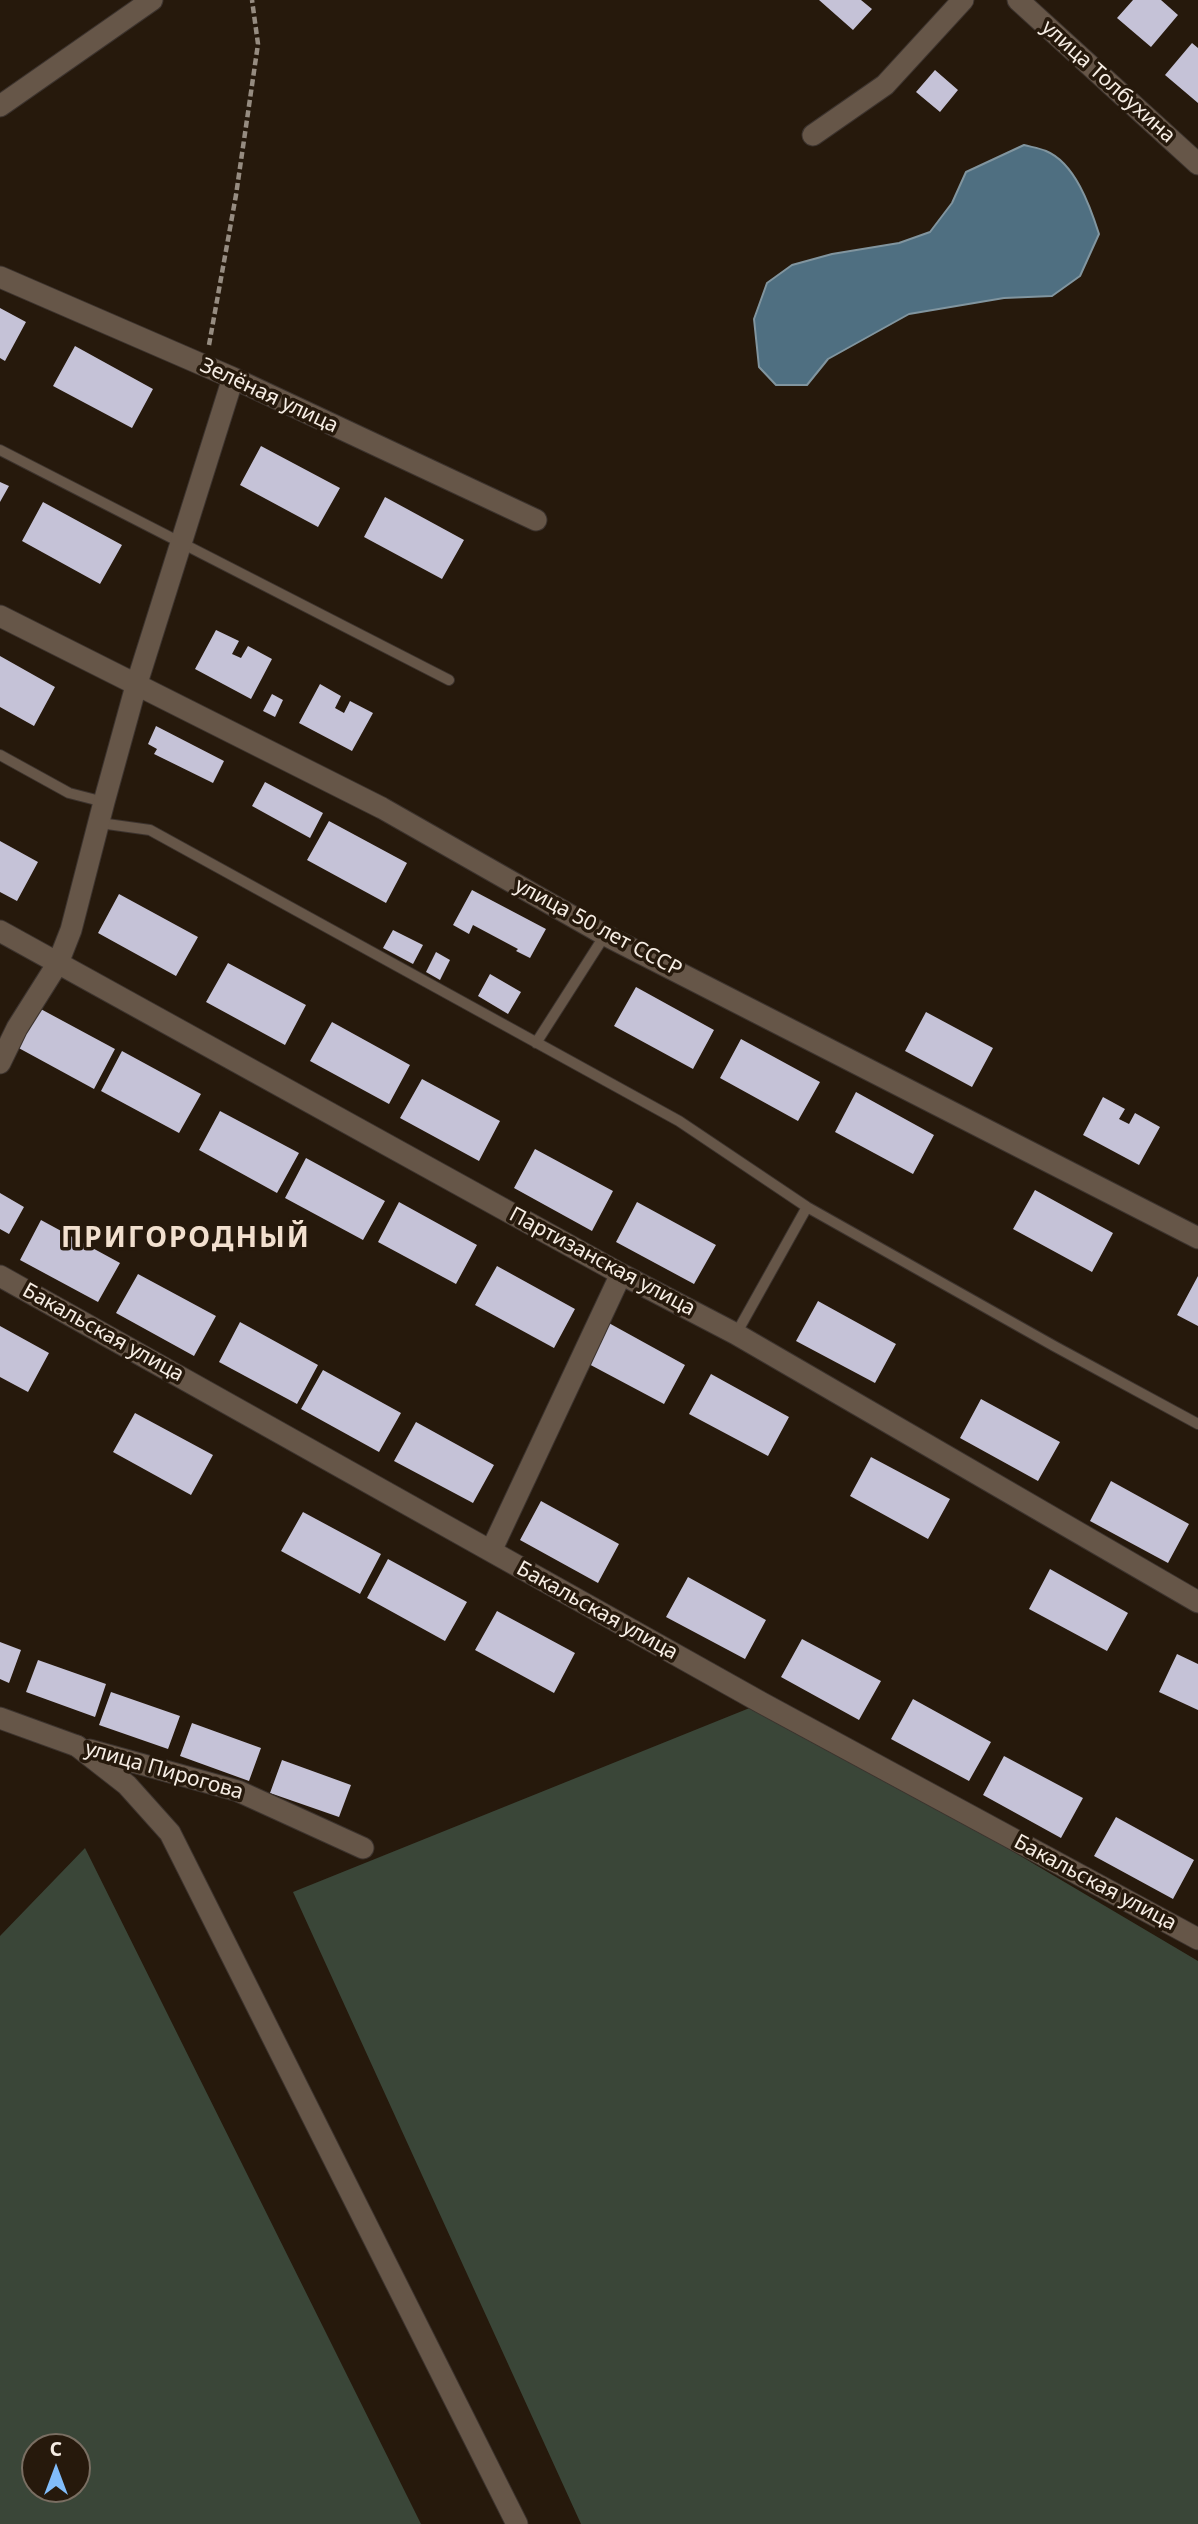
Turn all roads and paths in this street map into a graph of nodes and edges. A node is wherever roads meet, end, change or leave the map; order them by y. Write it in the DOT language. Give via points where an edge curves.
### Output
graph roads {
  1 [pos="152,0"];
  2 [pos="252,0"];
  3 [pos="963,0"];
  4 [pos="1017,0"];
  5 [pos="0,106"];
  6 [pos="813,135"];
  7 [pos="1198,164"];
  8 [pos="0,277"];
  9 [pos="208,367"];
  10 [pos="233,378"];
  11 [pos="0,450"];
  12 [pos="536,520"];
  13 [pos="182,542"];
  14 [pos="0,616"];
  15 [pos="449,680"];
  16 [pos="136,686"];
  17 [pos="0,755"];
  18 [pos="104,802"];
  19 [pos="100,823"];
  20 [pos="0,931"];
  21 [pos="605,935"];
  22 [pos="58,962"];
  23 [pos="536,1043"];
  24 [pos="0,1063"];
  25 [pos="807,1207"];
  26 [pos="1198,1238"];
  27 [pos="621,1274"];
  28 [pos="0,1276"];
  29 [pos="736,1334"];
  30 [pos="1198,1424"];
  31 [pos="491,1551"];
  32 [pos="1198,1602"];
  33 [pos="0,1718"];
  34 [pos="77,1746"];
  35 [pos="363,1849"];
  36 [pos="1198,1938"];
  37 [pos="517,2524"];
  1 -- 5 [label="street"];
  2 -- 9 [label="path" via="258,44"];
  3 -- 6 [label="street" via="885,85"];
  4 -- 7 [label="street, улица Толбухина"];
  8 -- 9 [label="street, Зелёная улица"];
  9 -- 10 [label="street, Зелёная улица"];
  10 -- 12 [label="street, Зелёная улица"];
  10 -- 13 [label="street"];
  11 -- 13 [label="lane"];
  13 -- 15 [label="lane"];
  13 -- 16 [label="street"];
  14 -- 16 [label="street, улица 50 лет СССР"];
  16 -- 18 [label="street"];
  16 -- 21 [label="street, улица 50 лет СССР" via="382,808"];
  17 -- 18 [label="lane" via="69,793"];
  18 -- 19 [label="street"];
  19 -- 22 [label="street"];
  19 -- 23 [label="lane" via="150,830"];
  20 -- 22 [label="street, Партизанская улица"];
  21 -- 23 [label="lane"];
  21 -- 26 [label="street, улица 50 лет СССР"];
  22 -- 24 [label="street"];
  22 -- 27 [label="street, Партизанская улица"];
  23 -- 25 [label="lane" via="679,1121"];
  25 -- 29 [label="lane"];
  25 -- 30 [label="lane"];
  27 -- 29 [label="street, Партизанская улица"];
  27 -- 31 [label="street"];
  28 -- 31 [label="street, Бакальская улица"];
  29 -- 32 [label="street, Партизанская улица"];
  31 -- 36 [label="street, Бакальская улица"];
  33 -- 34 [label="street, улица Пирогова"];
  34 -- 35 [label="street, улица Пирогова" via="238,1791"];
  34 -- 37 [label="street" via="127,1785 170,1833"];
}
